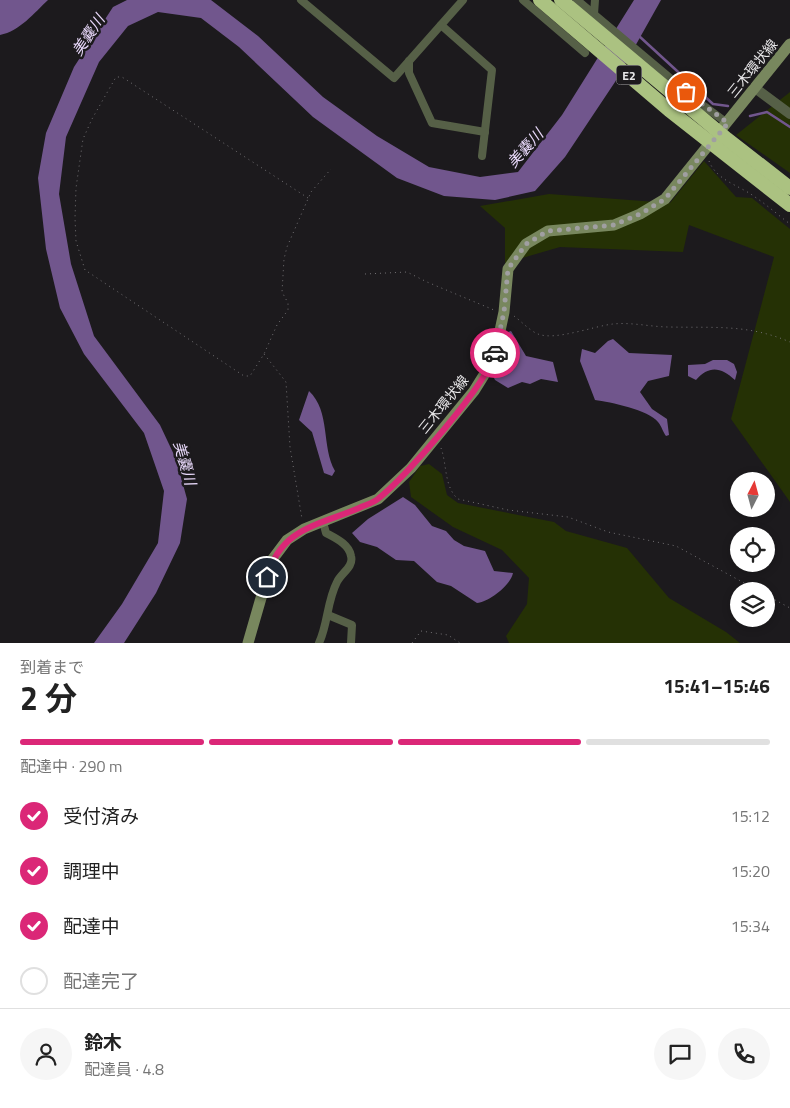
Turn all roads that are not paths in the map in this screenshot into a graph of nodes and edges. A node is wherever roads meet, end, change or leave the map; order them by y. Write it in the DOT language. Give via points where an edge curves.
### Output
graph roads {
  1 [pos="301,0"];
  2 [pos="463,0"];
  3 [pos="523,0"];
  4 [pos="540,0"];
  5 [pos="561,0"];
  6 [pos="577,0"];
  7 [pos="595,0"];
  8 [pos="594,14"];
  9 [pos="441,25"];
  10 [pos="790,44"];
  11 [pos="585,53"];
  12 [pos="409,61"];
  13 [pos="754,88"];
  14 [pos="790,114"];
  15 [pos="728,123"];
  16 [pos="485,132"];
  17 [pos="723,145"];
  18 [pos="482,156"];
  19 [pos="790,188"];
  20 [pos="790,205"];
  21 [pos="323,522"];
  22 [pos="328,615"];
  23 [pos="248,643"];
  24 [pos="319,643"];
  25 [pos="353,643"];
  1 -- 12 [label="street" via="394,78"];
  2 -- 9 [label="street"];
  3 -- 11 [label="street"];
  4 -- 17 [label="highway, E2"];
  5 -- 17 [label="highway, E2"];
  6 -- 8 [label="street"];
  7 -- 8 [label="street"];
  8 -- 15 [label="street"];
  9 -- 12 [label="street"];
  9 -- 16 [label="street" via="492,70"];
  10 -- 13 [label="main road, 三木環状線"];
  12 -- 16 [label="street" via="409,73 432,124"];
  13 -- 14 [label="street"];
  13 -- 15 [label="main road, 三木環状線"];
  15 -- 21 [label="main road, 三木環状線" via="665,199 640,214 614,225 548,231 526,244 508,269 504,312 494,359 474,391 411,468 378,499"];
  16 -- 18 [label="street"];
  17 -- 19 [label="highway, E2"];
  17 -- 20 [label="highway, E2"];
  21 -- 22 [label="street" via="326,533 347,547 352,564 337,582"];
  21 -- 23 [label="main road, 三木環状線" via="286,540 272,560"];
  22 -- 24 [label="street"];
  22 -- 25 [label="street" via="352,625"];
}
